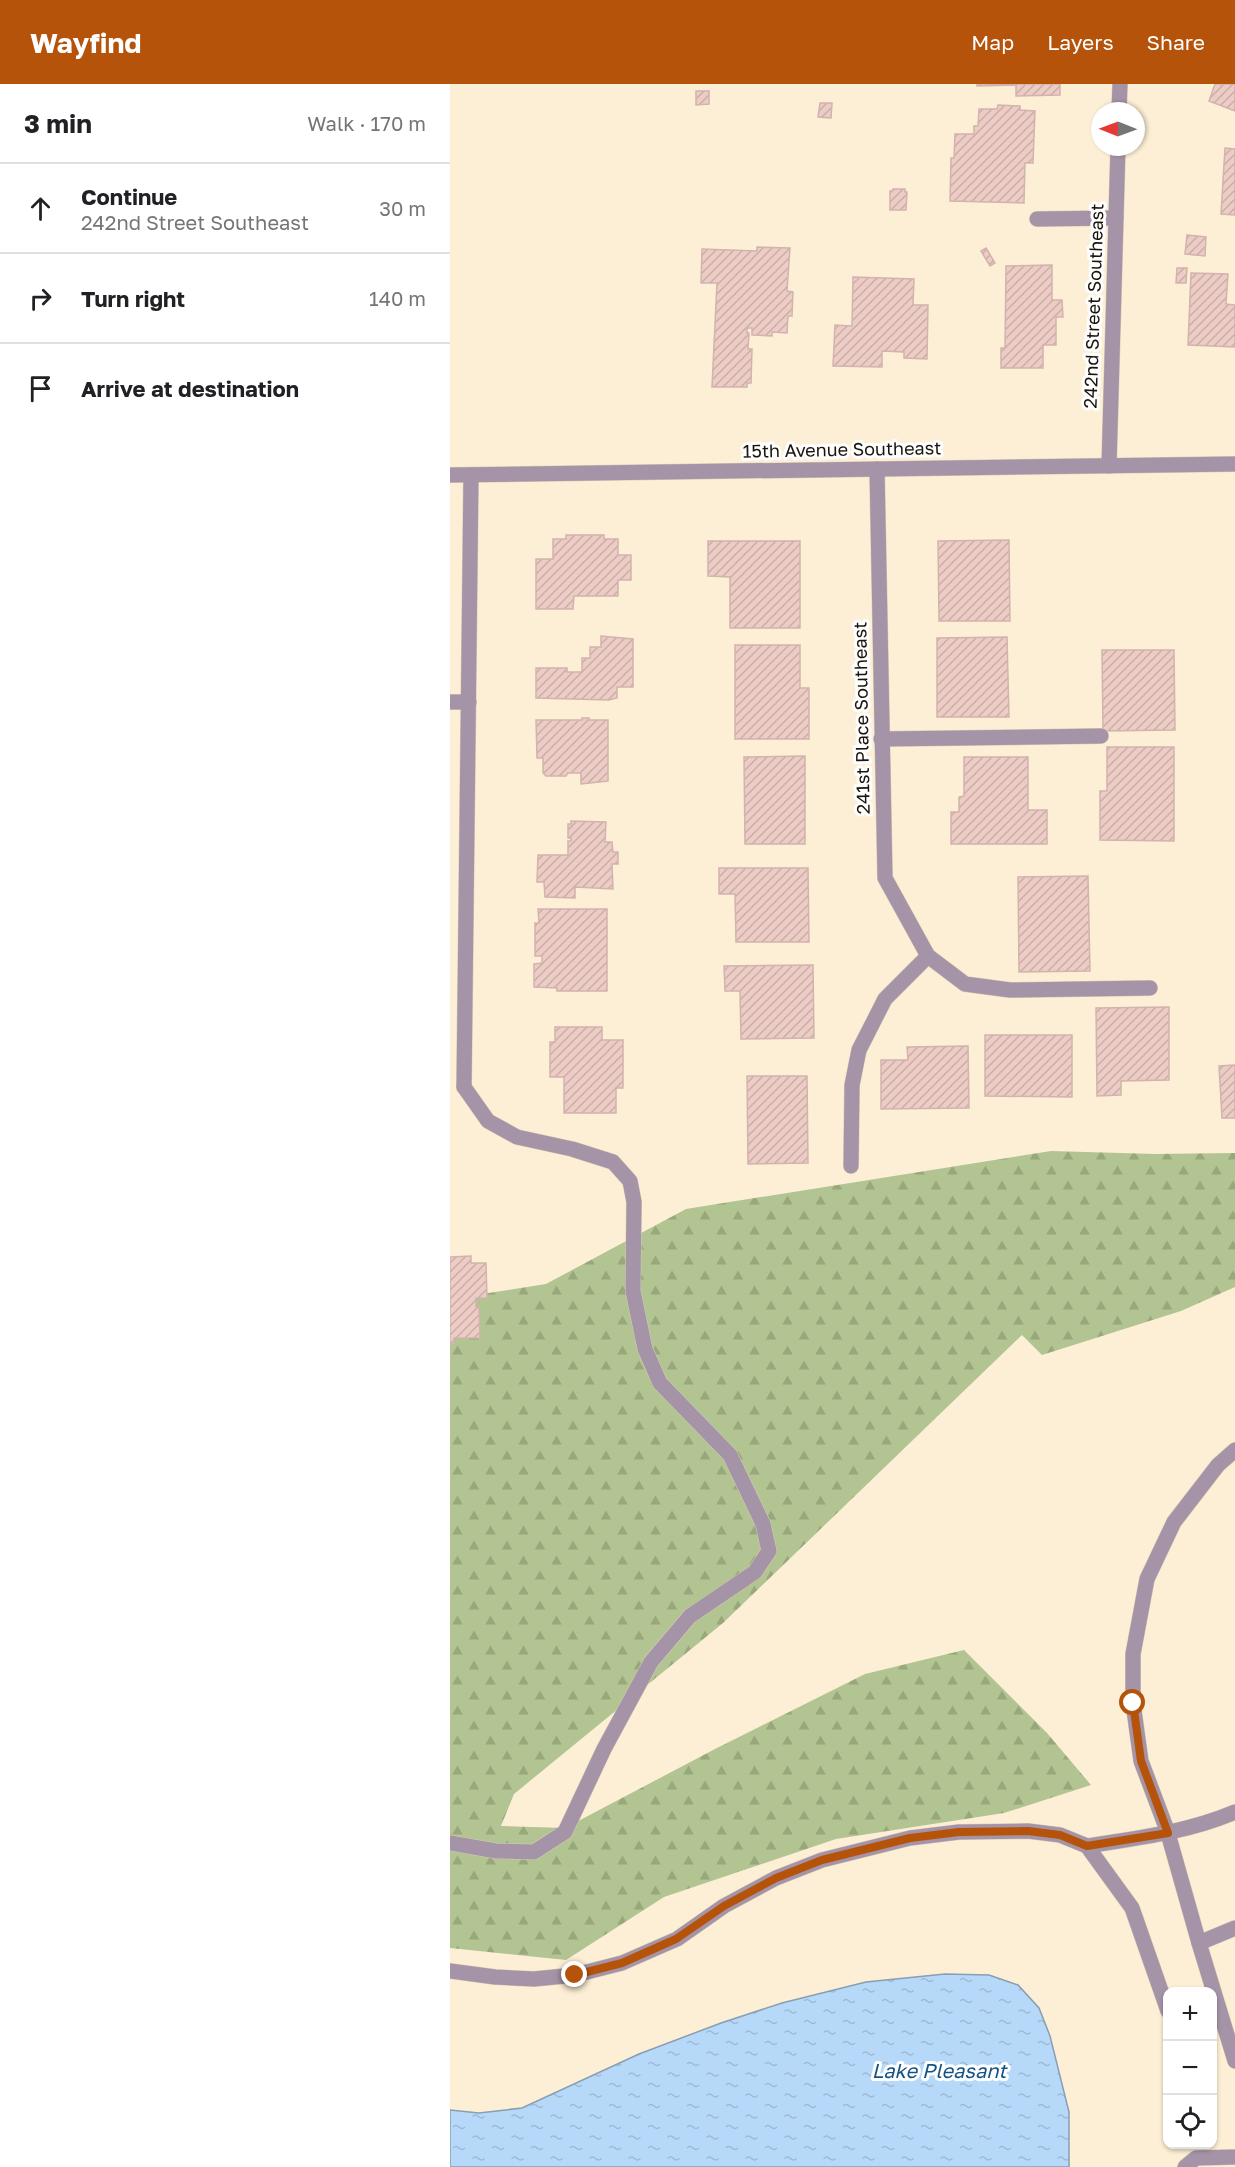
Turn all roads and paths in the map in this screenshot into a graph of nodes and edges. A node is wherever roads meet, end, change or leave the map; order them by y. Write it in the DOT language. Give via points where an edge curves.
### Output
graph roads {
  1 [pos="1120,84"];
  2 [pos="1119,102"];
  3 [pos="1118,156"];
  4 [pos="1116,218"];
  5 [pos="1037,219"];
  6 [pos="1235,464"];
  7 [pos="1109,466"];
  8 [pos="877,469"];
  9 [pos="450,475"];
  10 [pos="471,475"];
  11 [pos="450,702"];
  12 [pos="469,702"];
  13 [pos="1101,736"];
  14 [pos="881,739"];
  15 [pos="928,956"];
  16 [pos="1150,988"];
  17 [pos="851,1166"];
  18 [pos="1235,1450"];
  19 [pos="1235,1812"];
  20 [pos="1168,1833"];
  21 [pos="450,1843"];
  22 [pos="1087,1846"];
  23 [pos="1235,1928"];
  24 [pos="1199,1943"];
  25 [pos="450,1971"];
  26 [pos="1163,1999"];
  27 [pos="1235,2061"];
  28 [pos="1192,2157"];
  29 [pos="1235,2157"];
  1 -- 2 [label="street"];
  3 -- 4 [label="street, 242nd Street Southeast"];
  4 -- 5 [label="street"];
  4 -- 7 [label="street, 242nd Street Southeast"];
  6 -- 7 [label="street, 15th Avenue Southeast"];
  7 -- 8 [label="street, 15th Avenue Southeast"];
  8 -- 10 [label="street, 15th Avenue Southeast"];
  8 -- 14 [label="street, 241st Place Southeast"];
  9 -- 10 [label="street, 15th Avenue Southeast"];
  10 -- 12 [label="street"];
  11 -- 12 [label="street"];
  12 -- 21 [label="street" via="464,1087 488,1121 517,1137 613,1161 630,1180 634,1202 633,1291 645,1349 660,1383 730,1455 763,1524 769,1551 755,1572 690,1616 651,1662 565,1832 534,1852 496,1851"];
  13 -- 14 [label="street"];
  14 -- 15 [label="street, 241st Place Southeast" via="885,878"];
  15 -- 16 [label="street" via="965,984 1010,990"];
  15 -- 17 [label="street" via="885,999 859,1050 852,1085"];
  18 -- 20 [label="street" via="1218,1465 1174,1522 1147,1580 1133,1654 1133,1703 1141,1761"];
  19 -- 20 [label="street" via="1210,1823"];
  20 -- 22 [label="street"];
  20 -- 24 [label="street"];
  22 -- 25 [label="street" via="1060,1835 1028,1831 959,1832 910,1838 822,1860 776,1878 724,1906 676,1939 622,1963 575,1975 534,1979"];
  22 -- 26 [label="street" via="1132,1908"];
  23 -- 24 [label="street"];
  24 -- 27 [label="street"];
  28 -- 29 [label="street"];
}
